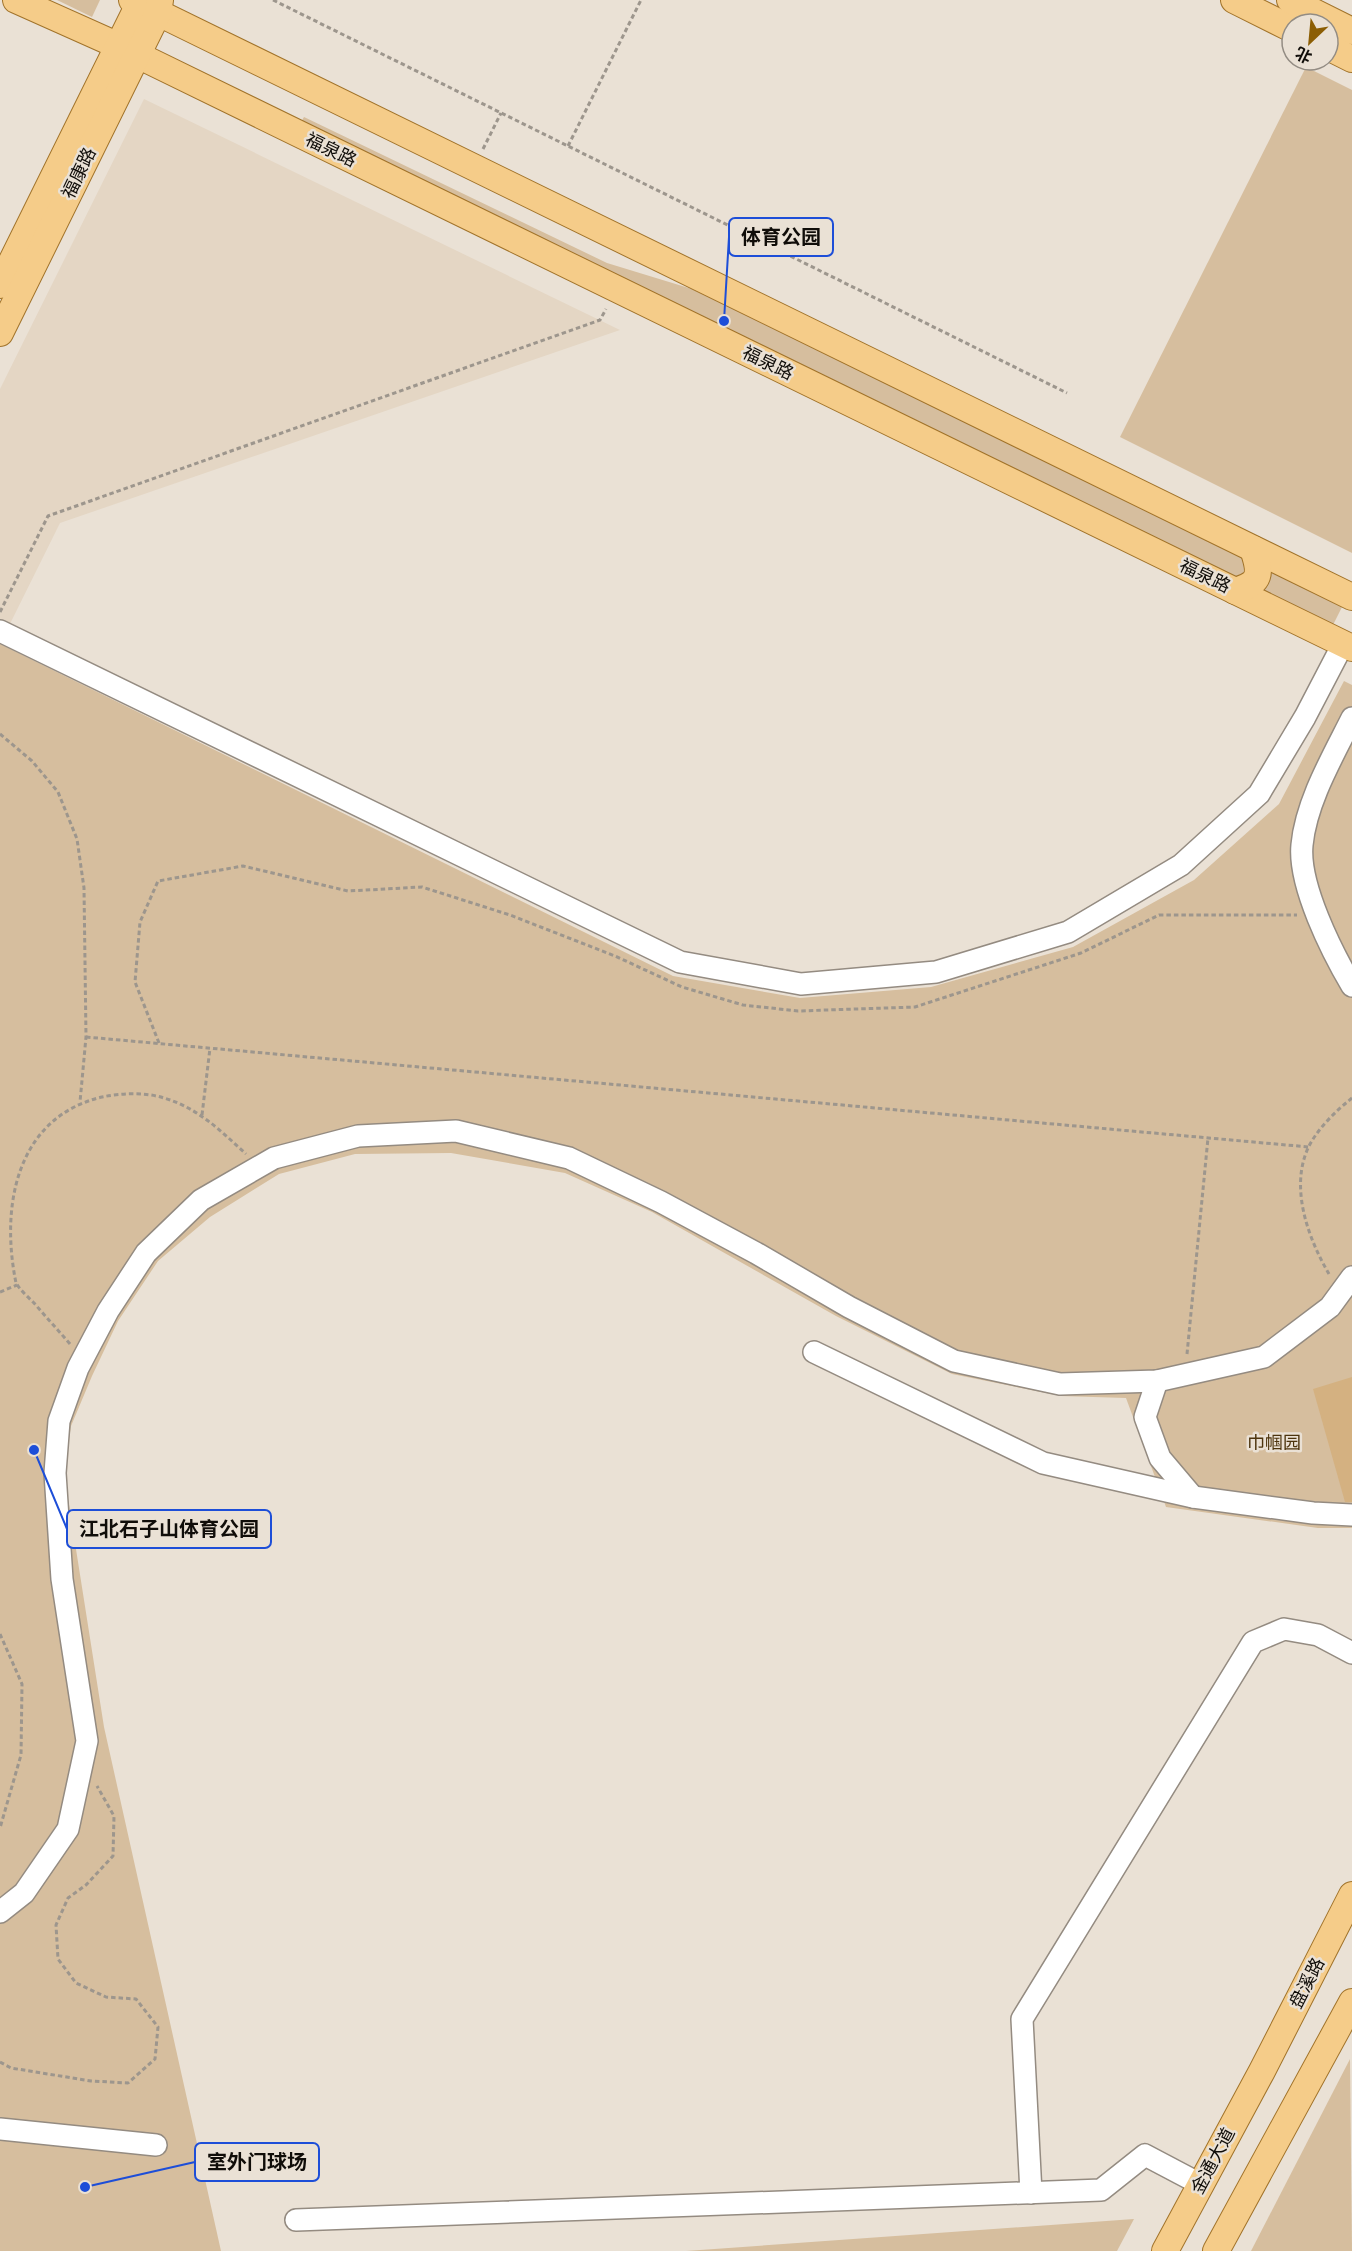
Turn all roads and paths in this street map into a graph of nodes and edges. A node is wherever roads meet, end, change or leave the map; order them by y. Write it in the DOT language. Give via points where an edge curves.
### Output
graph roads {
  1 [pos="16,0"];
  2 [pos="273,0"];
  3 [pos="641,0"];
  4 [pos="1234,0"];
  5 [pos="1290,0"];
  6 [pos="146,4"];
  7 [pos="1280,23"];
  8 [pos="1352,31"];
  9 [pos="128,51"];
  10 [pos="501,113"];
  11 [pos="568,146"];
  12 [pos="473,168"];
  13 [pos="0,285"];
  14 [pos="617,289"];
  15 [pos="0,333"];
  16 [pos="1067,393"];
  17 [pos="1254,549"];
  18 [pos="1235,591"];
  19 [pos="1352,597"];
  20 [pos="0,612"];
  21 [pos="0,631"];
  22 [pos="1347,646"];
  23 [pos="1352,718"];
  24 [pos="0,734"];
  25 [pos="1352,986"];
  26 [pos="86,1036"];
  27 [pos="210,1048"];
  28 [pos="1352,1098"];
  29 [pos="80,1102"];
  30 [pos="202,1115"];
  31 [pos="1208,1138"];
  32 [pos="1309,1147"];
  33 [pos="23,1151"];
  34 [pos="260,1166"];
  35 [pos="6,1254"];
  36 [pos="17,1285"];
  37 [pos="1346,1286"];
  38 [pos="0,1292"];
  39 [pos="814,1352"];
  40 [pos="83,1359"];
  41 [pos="1185,1375"];
  42 [pos="1157,1381"];
  43 [pos="1193,1497"];
  44 [pos="1352,1515"];
  45 [pos="0,1634"];
  46 [pos="1352,1653"];
  47 [pos="83,1760"];
  48 [pos="0,1828"];
  49 [pos="1352,1895"];
  50 [pos="0,1912"];
  51 [pos="1352,2002"];
  52 [pos="0,2064"];
  53 [pos="1262,2071"];
  54 [pos="0,2129"];
  55 [pos="156,2145"];
  56 [pos="1200,2184"];
  57 [pos="1031,2193"];
  58 [pos="296,2220"];
  59 [pos="1165,2251"];
  60 [pos="1216,2251"];
  1 -- 9 [label="main road, 福泉路"];
  2 -- 10 [label="path"];
  3 -- 11 [label="path"];
  4 -- 7 [label="main road"];
  5 -- 8 [label="main road"];
  6 -- 9 [label="main road, 福康路"];
  6 -- 12 [label="main road"];
  9 -- 13 [label="main road, 福康路"];
  9 -- 14 [label="main road, 福泉路"];
  9 -- 15 [label="main road, 福康路"];
  10 -- 11 [label="path"];
  10 -- 12 [label="path"];
  11 -- 16 [label="path"];
  12 -- 17 [label="main road"];
  14 -- 18 [label="main road, 福泉路"];
  14 -- 20 [label="path" via="600,320 48,516"];
  17 -- 18 [label="main road" via="1259,568 1256,580"];
  17 -- 19 [label="main road"];
  18 -- 22 [label="main road, 福泉路"];
  21 -- 22 [label="street" via="680,962 801,984 936,972 1068,932 1181,865 1260,794"];
  23 -- 25 [label="street" via="1310,809 1302,846 1306,880 1318,915"];
  24 -- 26 [label="path" via="32,761 58,792 77,839 84,888"];
  26 -- 27 [label="path"];
  26 -- 29 [label="path"];
  27 -- 30 [label="path"];
  27 -- 31 [label="path"];
  28 -- 32 [label="path" via="1334,1113"];
  29 -- 30 [label="path" via="122,1093 164,1097"];
  29 -- 33 [label="path" via="44,1125"];
  30 -- 34 [label="path"];
  31 -- 32 [label="path"];
  31 -- 41 [label="path"];
  32 -- 37 [label="path" via="1301,1178 1304,1216 1318,1254"];
  34 -- 40 [label="street" via="201,1200 146,1253 108,1311"];
  34 -- 42 [label="street" via="274,1158 358,1136 456,1131 569,1158 661,1202 954,1361 1060,1384"];
  35 -- 36 [label="path"];
  36 -- 38 [label="path"];
  36 -- 40 [label="path"];
  37 -- 41 [label="street" via="1330,1307 1264,1357"];
  39 -- 43 [label="street" via="1043,1463"];
  40 -- 47 [label="street" via="59,1421 55,1473 62,1579 87,1741"];
  41 -- 42 [label="street"];
  42 -- 43 [label="street" via="1145,1417 1160,1458"];
  43 -- 44 [label="street"];
  45 -- 48 [label="path" via="22,1684 21,1755"];
  46 -- 57 [label="street" via="1318,1635 1284,1629 1253,1642 1022,2019"];
  47 -- 50 [label="street" via="68,1829 24,1893"];
  47 -- 52 [label="path" via="114,1816 113,1856 68,1898 56,1925 58,1959 76,1983 106,1997 136,1999 158,2027 155,2059 128,2083 92,2081"];
  49 -- 53 [label="main road, 盘溪路"];
  51 -- 60 [label="main road"];
  53 -- 56 [label="main road, 金通大道"];
  54 -- 55 [label="street"];
  56 -- 57 [label="street" via="1145,2155 1101,2190"];
  56 -- 59 [label="main road, 金通大道"];
  57 -- 58 [label="street"];
}
